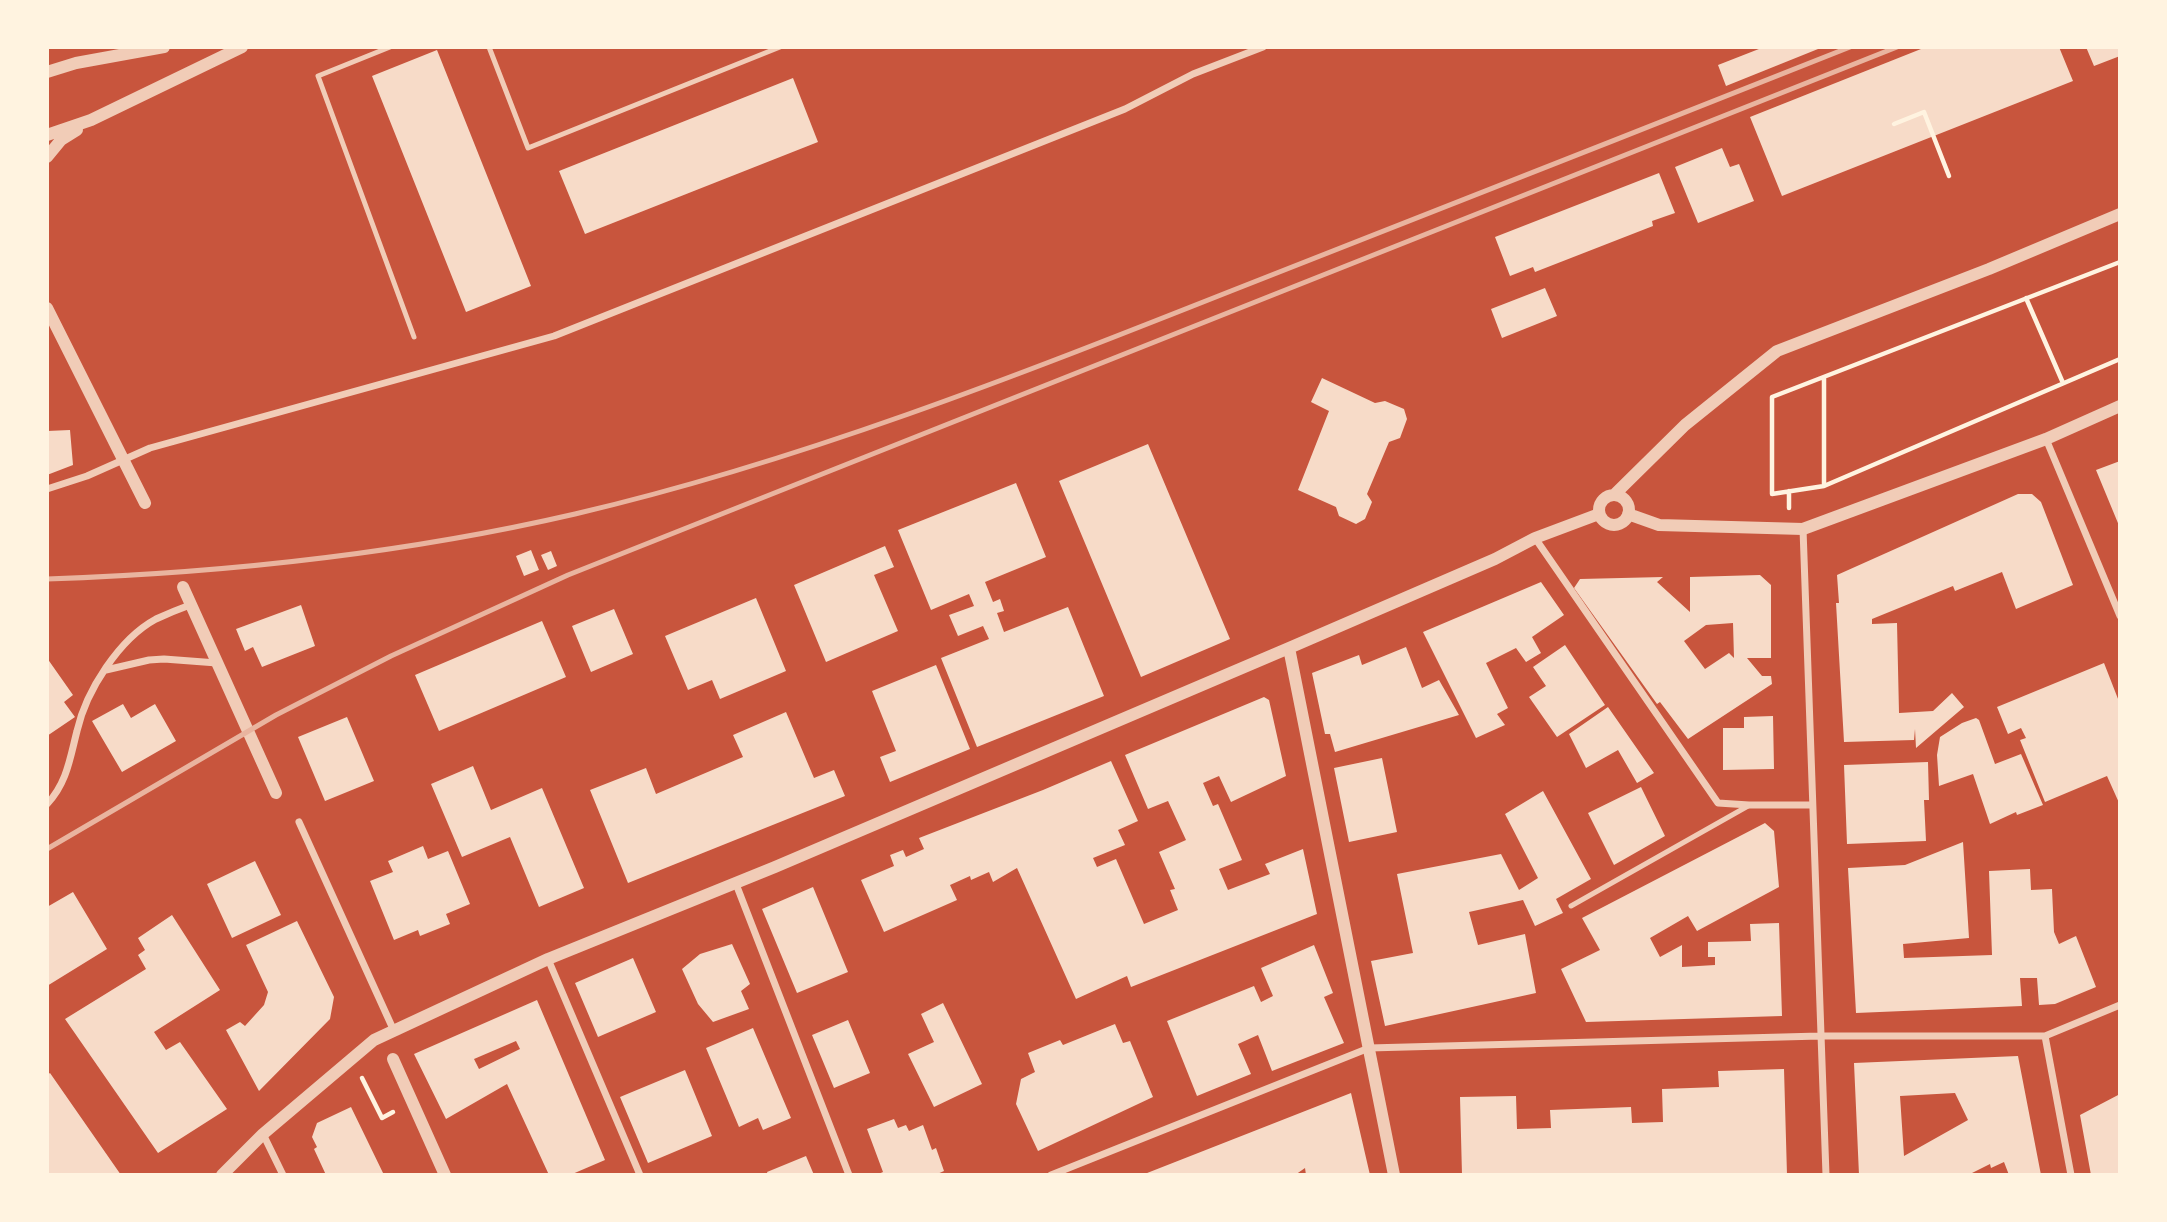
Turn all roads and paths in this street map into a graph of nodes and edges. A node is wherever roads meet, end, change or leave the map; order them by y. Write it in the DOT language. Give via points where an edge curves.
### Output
graph roads {
  1 [pos="164,47"];
  2 [pos="242,47"];
  3 [pos="390,47"];
  4 [pos="489,47"];
  5 [pos="780,47"];
  6 [pos="1263,47"];
  7 [pos="47,72"];
  8 [pos="91,120"];
  9 [pos="1894,124"];
  10 [pos="47,135"];
  11 [pos="47,157"];
  12 [pos="1949,176"];
  13 [pos="2120,214"];
  14 [pos="2120,262"];
  15 [pos="2026,298"];
  16 [pos="47,308"];
  17 [pos="414,337"];
  18 [pos="2120,359"];
  19 [pos="1824,378"];
  20 [pos="2063,383"];
  21 [pos="2120,406"];
  22 [pos="2046,439"];
  23 [pos="1824,486"];
  24 [pos="47,489"];
  25 [pos="1614,495"];
  26 [pos="145,503"];
  27 [pos="1599,514"];
  28 [pos="1628,514"];
  29 [pos="1803,529"];
  30 [pos="1535,538"];
  31 [pos="183,587"];
  32 [pos="190,605"];
  33 [pos="2120,616"];
  34 [pos="1289,648"];
  35 [pos="217,663"];
  36 [pos="105,671"];
  37 [pos="276,793"];
  38 [pos="47,804"];
  39 [pos="1749,805"];
  40 [pos="1812,805"];
  41 [pos="299,822"];
  42 [pos="736,884"];
  43 [pos="1572,906"];
  44 [pos="548,959"];
  45 [pos="2120,1005"];
  46 [pos="394,1031"];
  47 [pos="1820,1036"];
  48 [pos="2045,1036"];
  49 [pos="1369,1048"];
  50 [pos="353,1058"];
  51 [pos="393,1059"];
  52 [pos="387,1100"];
  53 [pos="263,1134"];
  54 [pos="222,1175"];
  55 [pos="283,1175"];
  56 [pos="445,1175"];
  57 [pos="640,1175"];
  58 [pos="849,1175"];
  59 [pos="1051,1175"];
  60 [pos="1394,1175"];
  61 [pos="1826,1175"];
  62 [pos="2071,1175"];
  1 -- 7 [label="street"];
  2 -- 8 [label="street"];
  3 -- 17 [label="lane" via="318,76"];
  4 -- 5 [label="lane" via="528,148"];
  6 -- 24 [label="street" via="1193,74 1125,109 555,336 150,448"];
  8 -- 10 [label="street"];
  8 -- 11 [label="street" via="61,140"];
  9 -- 12 [label="path" via="1924,113"];
  13 -- 25 [label="street" via="1777,351 1685,425"];
  14 -- 15 [label="path"];
  15 -- 19 [label="path"];
  15 -- 20 [label="path"];
  16 -- 26 [label="street"];
  18 -- 20 [label="path"];
  19 -- 23 [label="path"];
  19 -- 23 [label="path" via="1772,397 1772,494"];
  20 -- 23 [label="path"];
  21 -- 22 [label="street"];
  22 -- 29 [label="street"];
  22 -- 33 [label="street"];
  25 -- 27 [label="street" via="1603,500"];
  25 -- 28 [label="street" via="1626,500"];
  27 -- 28 [label="street" via="1614,526"];
  27 -- 30 [label="street"];
  28 -- 29 [label="street" via="1659,524"];
  29 -- 40 [label="street"];
  30 -- 34 [label="street"];
  30 -- 39 [label="street" via="1718,803"];
  31 -- 32 [label="street"];
  32 -- 35 [label="street"];
  32 -- 36 [label="street" via="137,632"];
  34 -- 42 [label="street"];
  34 -- 49 [label="street"];
  35 -- 36 [label="street" via="149,660"];
  35 -- 37 [label="street"];
  36 -- 38 [label="street" via="86,703 67,774"];
  39 -- 40 [label="street"];
  39 -- 43 [label="lane"];
  40 -- 47 [label="street"];
  41 -- 46 [label="street"];
  42 -- 44 [label="street"];
  42 -- 58 [label="street"];
  44 -- 46 [label="street"];
  44 -- 57 [label="street"];
  45 -- 48 [label="street"];
  46 -- 50 [label="street"];
  47 -- 48 [label="street"];
  47 -- 49 [label="street"];
  47 -- 61 [label="street"];
  48 -- 62 [label="street"];
  49 -- 59 [label="street"];
  49 -- 60 [label="street"];
  50 -- 52 [label="path" via="382,1118 393,1112"];
  50 -- 53 [label="street"];
  51 -- 56 [label="street"];
  53 -- 54 [label="street"];
  53 -- 55 [label="street"];
}
